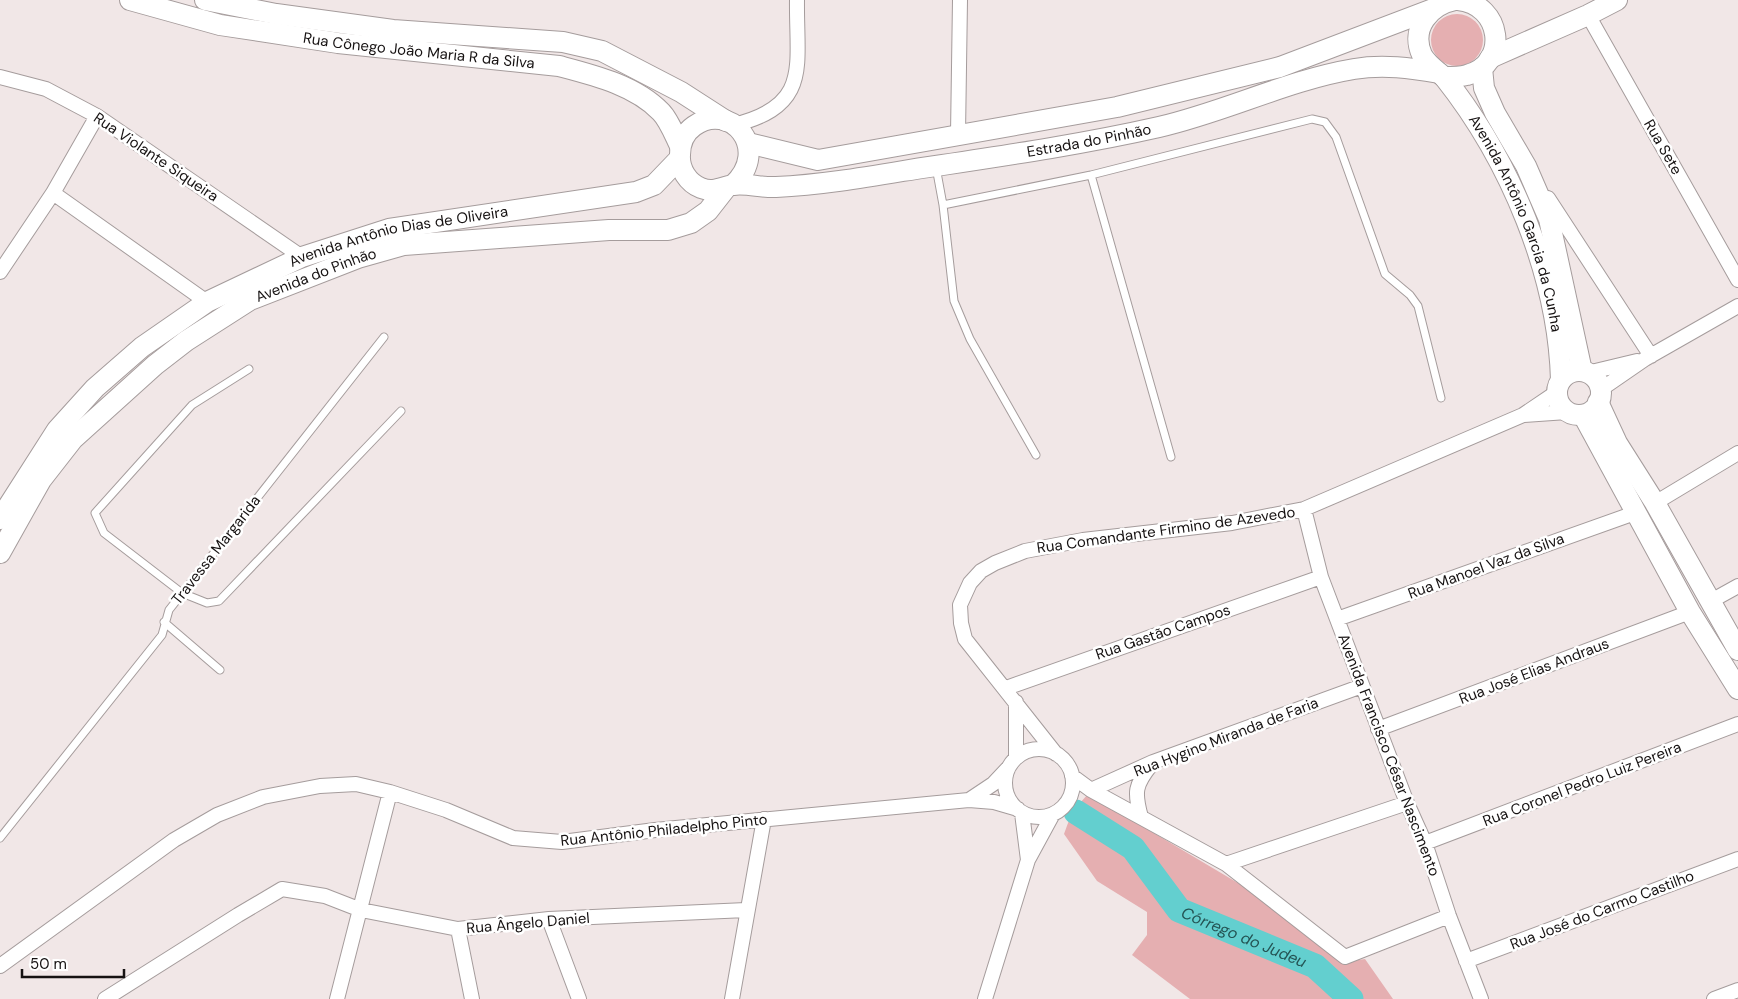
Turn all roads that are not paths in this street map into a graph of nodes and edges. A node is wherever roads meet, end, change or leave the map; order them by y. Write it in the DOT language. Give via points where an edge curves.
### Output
graph roads {
  1 [pos="130,0"];
  2 [pos="205,0"];
  3 [pos="797,0"];
  4 [pos="960,0"];
  5 [pos="1617,0"];
  6 [pos="1448,2"];
  7 [pos="1588,15"];
  8 [pos="1486,63"];
  9 [pos="1442,75"];
  10 [pos="0,77"];
  11 [pos="97,116"];
  12 [pos="731,123"];
  13 [pos="958,134"];
  14 [pos="748,143"];
  15 [pos="680,153"];
  16 [pos="936,166"];
  17 [pos="1526,166"];
  18 [pos="1091,175"];
  19 [pos="730,186"];
  20 [pos="53,193"];
  21 [pos="943,205"];
  22 [pos="302,257"];
  23 [pos="0,272"];
  24 [pos="1738,280"];
  25 [pos="207,302"];
  26 [pos="1738,306"];
  27 [pos="384,337"];
  28 [pos="1648,358"];
  29 [pos="249,369"];
  30 [pos="1585,372"];
  31 [pos="1559,386"];
  32 [pos="1441,398"];
  33 [pos="1587,405"];
  34 [pos="401,411"];
  35 [pos="1523,415"];
  36 [pos="1738,453"];
  37 [pos="1036,456"];
  38 [pos="1171,458"];
  39 [pos="1655,502"];
  40 [pos="1304,509"];
  41 [pos="1635,513"];
  42 [pos="0,519"];
  43 [pos="0,553"];
  44 [pos="1321,577"];
  45 [pos="1738,586"];
  46 [pos="182,593"];
  47 [pos="1711,601"];
  48 [pos="1690,612"];
  49 [pos="1337,619"];
  50 [pos="164,622"];
  51 [pos="1738,650"];
  52 [pos="220,670"];
  53 [pos="1362,686"];
  54 [pos="1006,688"];
  55 [pos="1738,689"];
  56 [pos="1016,702"];
  57 [pos="1738,724"];
  58 [pos="1378,729"];
  59 [pos="1056,754"];
  60 [pos="1013,762"];
  61 [pos="1153,762"];
  62 [pos="1072,776"];
  63 [pos="1091,790"];
  64 [pos="390,792"];
  65 [pos="970,800"];
  66 [pos="1407,804"];
  67 [pos="1020,811"];
  68 [pos="1053,814"];
  69 [pos="1141,817"];
  70 [pos="764,819"];
  71 [pos="0,838"];
  72 [pos="1425,843"];
  73 [pos="1738,859"];
  74 [pos="1028,860"];
  75 [pos="1226,864"];
  76 [pos="361,910"];
  77 [pos="746,910"];
  78 [pos="1449,916"];
  79 [pos="549,919"];
  80 [pos="458,930"];
  81 [pos="1466,961"];
  82 [pos="0,966"];
  83 [pos="1738,990"];
  84 [pos="106,999"];
  85 [pos="337,999"];
  86 [pos="472,999"];
  87 [pos="579,999"];
  88 [pos="732,999"];
  89 [pos="985,999"];
  90 [pos="1481,999"];
  91 [pos="1714,999"];
  1 -- 15 [label="street, Rua Cônego João Maria R da Silva" via="220,25 338,43 559,66 633,92 662,112"];
  2 -- 12 [label="street, Rua Cônego João Maria R da Silva" via="276,14 394,30 562,42 602,51 681,92"];
  3 -- 12 [label="street" via="796,80 787,97 777,108 758,119"];
  4 -- 13 [label="street"];
  5 -- 7 [label="street"];
  6 -- 8 [label="street" via="1478,6 1487,14 1496,35 1495,47"];
  6 -- 9 [label="street" via="1424,18 1419,42 1426,60"];
  6 -- 13 [label="street, Estrada do Pinhão" via="1280,67 1118,107"];
  7 -- 8 [label="street"];
  7 -- 24 [label="street, Rua Sete"];
  8 -- 9 [label="street" via="1468,75"];
  8 -- 17 [label="street, Avenida Antônio Garcia da Cunha" via="1484,88"];
  9 -- 16 [label="street, Estrada do Pinhão" via="1404,67 1355,69 1161,126"];
  9 -- 31 [label="street, Avenida Antônio Garcia da Cunha" via="1483,130 1540,255 1560,345"];
  10 -- 11 [label="street, Rua Violante Siqueira" via="46,89"];
  11 -- 20 [label="street"];
  11 -- 22 [label="street, Rua Violante Siqueira"];
  12 -- 14 [label="street" via="742,132"];
  12 -- 15 [label="street" via="716,119 692,127 684,136"];
  13 -- 14 [label="street, Estrada do Pinhão" via="818,160"];
  14 -- 19 [label="street" via="748,166 742,177"];
  15 -- 19 [label="street" via="682,171 699,187 711,190"];
  15 -- 22 [label="street, Avenida Antônio Dias de Oliveira" via="654,185 636,192 389,230"];
  16 -- 19 [label="street, Estrada do Pinhão" via="836,182 773,187"];
  16 -- 21 [label="lane"];
  17 -- 28 [label="street"];
  17 -- 30 [label="street, Avenida Antônio Garcia da Cunha" via="1549,219"];
  18 -- 21 [label="lane"];
  18 -- 32 [label="lane" via="1312,119 1325,122 1336,137 1385,274 1418,306"];
  18 -- 38 [label="lane"];
  19 -- 43 [label="street, Avenida do Pinhão" via="708,211 691,223 668,230 600,231 404,245 330,268 250,300 155,365 74,439 41,480"];
  20 -- 23 [label="street"];
  20 -- 25 [label="street"];
  21 -- 37 [label="lane" via="954,301 970,339"];
  22 -- 25 [label="street, Avenida Antônio Dias de Oliveira"];
  25 -- 42 [label="street, Avenida Antônio Dias de Oliveira" via="142,346 95,388 56,430"];
  26 -- 28 [label="street"];
  27 -- 46 [label="lane, Travessa Margarida"];
  28 -- 30 [label="street"];
  28 -- 33 [label="street"];
  29 -- 46 [label="lane" via="192,405 95,513 104,533"];
  30 -- 31 [label="street" via="1568,374"];
  30 -- 33 [label="street" via="1595,379"];
  31 -- 33 [label="street" via="1559,403"];
  31 -- 35 [label="street"];
  33 -- 35 [label="street"];
  33 -- 39 [label="street" via="1616,442"];
  33 -- 41 [label="street"];
  34 -- 46 [label="lane" via="219,601 207,603"];
  35 -- 40 [label="street, Rua Comandante Firmino de Azevedo"];
  36 -- 39 [label="street"];
  39 -- 47 [label="street"];
  40 -- 44 [label="street, Avenida Francisco César Nascimento"];
  40 -- 54 [label="street, Rua Comandante Firmino de Azevedo" via="1232,523 1083,540 1025,551 981,571 970,583 960,604 960,623 965,639"];
  41 -- 48 [label="street"];
  41 -- 49 [label="street, Rua Manoel Vaz da Silva"];
  44 -- 49 [label="street, Avenida Francisco César Nascimento"];
  44 -- 54 [label="street, Rua Gastão Campos"];
  45 -- 47 [label="street"];
  46 -- 50 [label="lane, Travessa Margarida"];
  47 -- 51 [label="street"];
  48 -- 55 [label="street"];
  48 -- 58 [label="street, Rua José Elias Andraus"];
  49 -- 53 [label="street, Avenida Francisco César Nascimento"];
  50 -- 52 [label="lane"];
  50 -- 71 [label="lane, Travessa Margarida" via="162,635"];
  53 -- 58 [label="street, Avenida Francisco César Nascimento"];
  53 -- 61 [label="street, Rua Hygino Miranda de Faria"];
  54 -- 56 [label="street, Rua Comandante Firmino de Azevedo"];
  56 -- 59 [label="street, Rua Comandante Firmino de Azevedo"];
  56 -- 60 [label="street"];
  57 -- 72 [label="street, Rua Coronel Pedro Luiz Pereira"];
  58 -- 66 [label="street, Avenida Francisco César Nascimento"];
  59 -- 60 [label="street" via="1035,750"];
  59 -- 62 [label="street" via="1069,767"];
  60 -- 65 [label="street" via="993,784"];
  60 -- 67 [label="street" via="1005,785 1007,794"];
  61 -- 63 [label="street, Rua Hygino Miranda de Faria"];
  61 -- 69 [label="street" via="1138,780 1136,798"];
  62 -- 63 [label="street"];
  62 -- 68 [label="street" via="1073,788 1069,799"];
  63 -- 69 [label="street"];
  64 -- 70 [label="street, Rua Antônio Philadelpho Pinto" via="446,810 513,838 562,842"];
  64 -- 76 [label="street"];
  64 -- 82 [label="street, Rua Antônio Philadelpho Pinto" via="356,784 320,786 263,797 217,815 174,840"];
  65 -- 67 [label="street, Rua Antônio Philadelpho Pinto" via="994,802"];
  65 -- 70 [label="street, Rua Antônio Philadelpho Pinto"];
  66 -- 72 [label="street, Avenida Francisco César Nascimento"];
  66 -- 75 [label="street"];
  67 -- 68 [label="street" via="1035,817"];
  67 -- 74 [label="street"];
  68 -- 74 [label="street"];
  69 -- 75 [label="street"];
  70 -- 77 [label="street"];
  72 -- 78 [label="street, Avenida Francisco César Nascimento"];
  73 -- 81 [label="street, Rua José do Carmo Castilho"];
  74 -- 89 [label="street"];
  75 -- 78 [label="street" via="1345,957"];
  76 -- 80 [label="street, Rua Ângelo Daniel"];
  76 -- 84 [label="street, Rua Ângelo Daniel" via="325,896 282,890 238,914"];
  76 -- 85 [label="street"];
  77 -- 79 [label="street, Rua Ângelo Daniel"];
  77 -- 88 [label="street"];
  78 -- 81 [label="street, Avenida Francisco César Nascimento"];
  79 -- 80 [label="street, Rua Ângelo Daniel"];
  79 -- 87 [label="street"];
  80 -- 86 [label="street"];
  81 -- 90 [label="street, Avenida Francisco César Nascimento"];
  83 -- 91 [label="street"];
}
